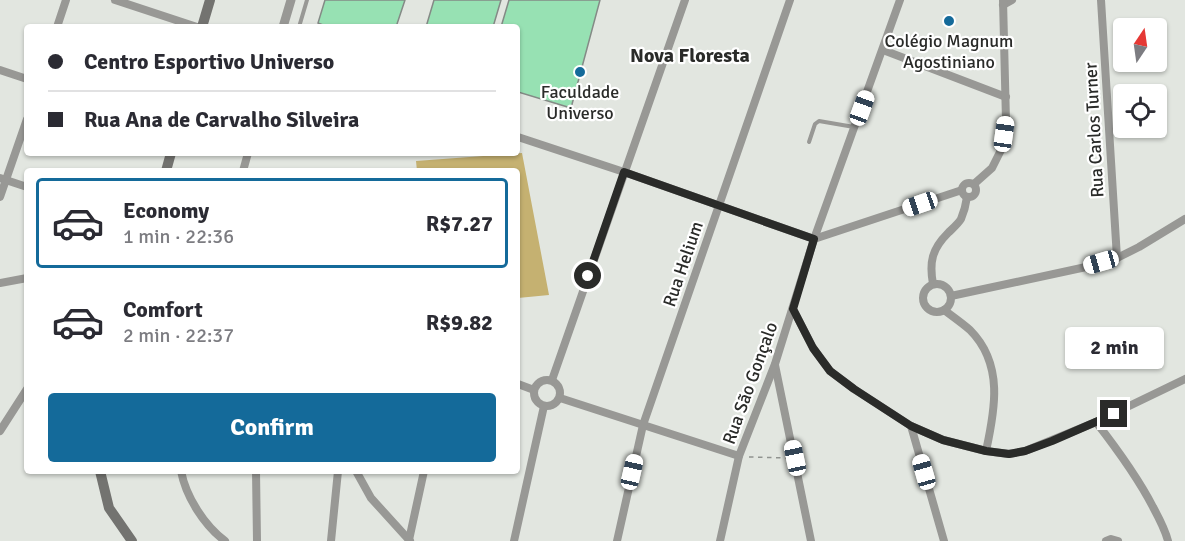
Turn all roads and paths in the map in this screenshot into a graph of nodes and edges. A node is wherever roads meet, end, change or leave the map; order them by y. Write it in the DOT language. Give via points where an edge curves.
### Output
graph roads {
  1 [pos="66,0"];
  2 [pos="115,0"];
  3 [pos="210,0"];
  4 [pos="291,0"];
  5 [pos="307,0"];
  6 [pos="684,0"];
  7 [pos="790,0"];
  8 [pos="1012,0"];
  9 [pos="1101,0"];
  10 [pos="898,1"];
  11 [pos="1003,2"];
  12 [pos="58,24"];
  13 [pos="188,24"];
  14 [pos="203,24"];
  15 [pos="284,24"];
  16 [pos="300,24"];
  17 [pos="883,50"];
  18 [pos="0,70"];
  19 [pos="24,78"];
  20 [pos="1006,97"];
  21 [pos="24,126"];
  22 [pos="855,127"];
  23 [pos="520,137"];
  24 [pos="809,142"];
  25 [pos="624,172"];
  26 [pos="3,179"];
  27 [pos="24,187"];
  28 [pos="965,193"];
  29 [pos="0,197"];
  30 [pos="719,206"];
  31 [pos="1185,219"];
  32 [pos="814,239"];
  33 [pos="1117,258"];
  34 [pos="24,279"];
  35 [pos="0,283"];
  36 [pos="933,284"];
  37 [pos="951,296"];
  38 [pos="793,309"];
  39 [pos="944,310"];
  40 [pos="775,364"];
  41 [pos="1185,379"];
  42 [pos="552,380"];
  43 [pos="520,385"];
  44 [pos="534,390"];
  45 [pos="24,394"];
  46 [pos="560,398"];
  47 [pos="544,406"];
  48 [pos="1096,422"];
  49 [pos="643,425"];
  50 [pos="911,426"];
  51 [pos="0,431"];
  52 [pos="986,451"];
  53 [pos="739,456"];
  54 [pos="795,458"];
  55 [pos="101,474"];
  56 [pos="182,474"];
  57 [pos="256,474"];
  58 [pos="338,474"];
  59 [pos="358,474"];
  60 [pos="423,474"];
  61 [pos="409,540"];
  62 [pos="132,541"];
  63 [pos="225,541"];
  64 [pos="256,541"];
  65 [pos="331,541"];
  66 [pos="514,541"];
  67 [pos="616,541"];
  68 [pos="720,541"];
  69 [pos="811,541"];
  70 [pos="944,541"];
  71 [pos="1106,541"];
  72 [pos="1118,541"];
  73 [pos="1168,541"];
  1 -- 12 [label="street"];
  2 -- 13 [label="street"];
  3 -- 14 [label="main road"];
  4 -- 15 [label="street"];
  5 -- 16 [label="lane"];
  6 -- 25 [label="street"];
  7 -- 30 [label="street, Rua Helium"];
  8 -- 11 [label="street"];
  9 -- 33 [label="street, Rua Carlos Turner"];
  10 -- 17 [label="street, Rua São Gonçalo"];
  11 -- 20 [label="street"];
  17 -- 20 [label="street"];
  17 -- 22 [label="street, Rua São Gonçalo"];
  18 -- 19 [label="street"];
  20 -- 28 [label="street" via="1002,148 992,168 974,184 975,194"];
  21 -- 26 [label="street"];
  22 -- 24 [label="lane" via="819,121"];
  22 -- 32 [label="street, Rua São Gonçalo"];
  23 -- 25 [label="street"];
  25 -- 30 [label="street"];
  25 -- 42 [label="street"];
  26 -- 27 [label="street"];
  26 -- 29 [label="street"];
  28 -- 32 [label="street"];
  28 -- 36 [label="street" via="960,221 934,251"];
  30 -- 32 [label="street"];
  30 -- 49 [label="street, Rua Helium"];
  31 -- 33 [label="street"];
  32 -- 38 [label="street, Rua São Gonçalo"];
  33 -- 37 [label="street"];
  34 -- 35 [label="street"];
  36 -- 37 [label="street" via="943,285"];
  36 -- 39 [label="street" via="926,289 923,301 936,312"];
  37 -- 39 [label="street"];
  38 -- 40 [label="street, Rua São Gonçalo"];
  38 -- 50 [label="street" via="830,371"];
  39 -- 52 [label="street" via="980,342 995,380"];
  40 -- 53 [label="street, Rua São Gonçalo"];
  40 -- 54 [label="street"];
  41 -- 48 [label="street"];
  42 -- 44 [label="street" via="539,382"];
  42 -- 46 [label="street" via="559,386"];
  43 -- 44 [label="street"];
  44 -- 47 [label="street" via="537,402"];
  45 -- 51 [label="street"];
  46 -- 47 [label="street"];
  46 -- 49 [label="street"];
  47 -- 66 [label="street"];
  48 -- 52 [label="street" via="1025,451"];
  48 -- 73 [label="street" via="1146,493"];
  49 -- 53 [label="street"];
  49 -- 67 [label="street, Rua Helium"];
  50 -- 52 [label="street" via="943,440"];
  50 -- 70 [label="street"];
  53 -- 54 [label="path"];
  53 -- 68 [label="street, Rua São Gonçalo"];
  54 -- 69 [label="street"];
  55 -- 62 [label="main road" via="109,508"];
  56 -- 63 [label="street" via="197,508"];
  57 -- 64 [label="street"];
  58 -- 65 [label="street"];
  59 -- 61 [label="street" via="371,498"];
  60 -- 61 [label="street"];
  71 -- 72 [label="street"];
}
